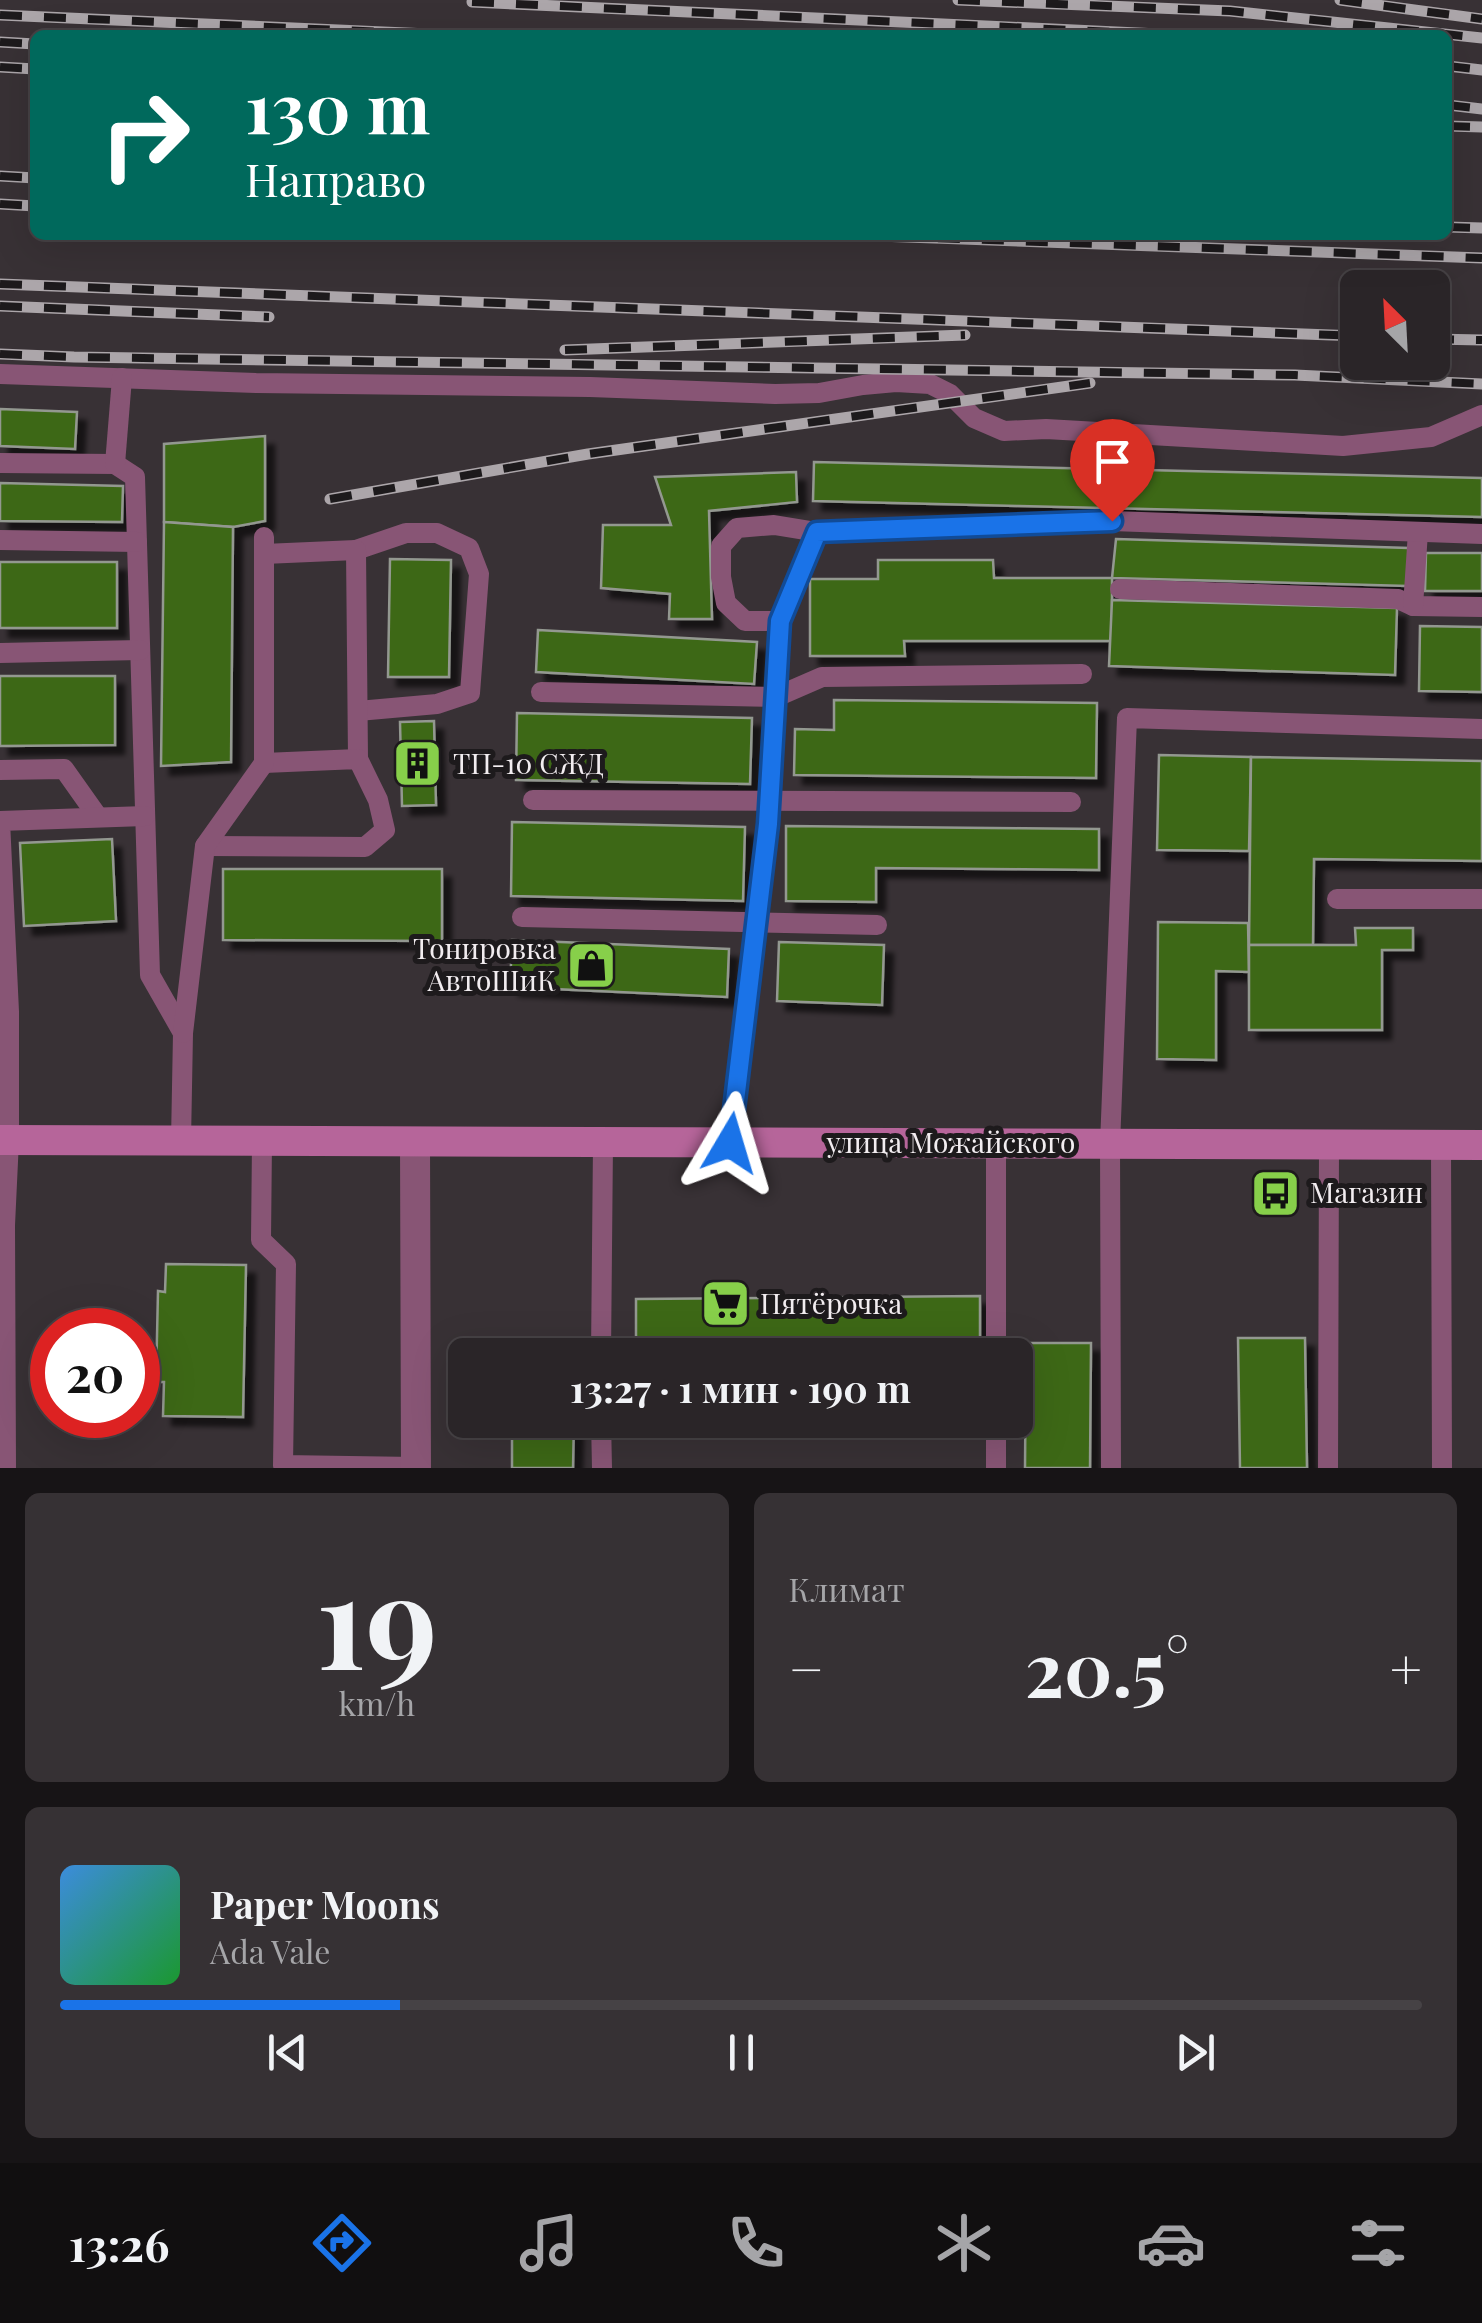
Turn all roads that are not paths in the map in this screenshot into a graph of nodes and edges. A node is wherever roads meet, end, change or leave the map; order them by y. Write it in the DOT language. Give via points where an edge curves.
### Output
graph roads {
  1 [pos="0,374"];
  2 [pos="122,378"];
  3 [pos="1482,416"];
  4 [pos="0,463"];
  5 [pos="115,464"];
  6 [pos="817,532"];
  7 [pos="1418,532"];
  8 [pos="1482,534"];
  9 [pos="0,540"];
  10 [pos="137,542"];
  11 [pos="356,550"];
  12 [pos="1120,589"];
  13 [pos="1413,606"];
  14 [pos="1482,607"];
  15 [pos="780,621"];
  16 [pos="140,650"];
  17 [pos="0,653"];
  18 [pos="1082,674"];
  19 [pos="542,692"];
  20 [pos="776,698"];
  21 [pos="358,710"];
  22 [pos="1482,729"];
  23 [pos="358,759"];
  24 [pos="264,763"];
  25 [pos="0,770"];
  26 [pos="533,800"];
  27 [pos="769,801"];
  28 [pos="1071,802"];
  29 [pos="145,816"];
  30 [pos="98,818"];
  31 [pos="205,846"];
  32 [pos="1337,899"];
  33 [pos="1482,899"];
  34 [pos="522,917"];
  35 [pos="756,923"];
  36 [pos="878,926"];
  37 [pos="183,1033"];
  38 [pos="4,1140"];
  39 [pos="182,1141"];
  40 [pos="262,1142"];
  41 [pos="415,1142"];
  42 [pos="604,1142"];
  43 [pos="996,1142"];
  44 [pos="730,1143"];
  45 [pos="1110,1144"];
  46 [pos="1329,1145"];
  47 [pos="1482,1145"];
  48 [pos="1441,1146"];
  49 [pos="602,1338"];
  50 [pos="996,1338"];
  51 [pos="601,1438"];
  52 [pos="996,1438"];
  53 [pos="416,1467"];
  54 [pos="6,1468"];
  55 [pos="602,1468"];
  56 [pos="996,1468"];
  57 [pos="1111,1468"];
  58 [pos="1328,1468"];
  59 [pos="1442,1468"];
  1 -- 2 [label="lane"];
  2 -- 3 [label="lane" via="775,394 930,384 974,418 1004,431 1342,446 1431,437"];
  2 -- 5 [label="lane"];
  4 -- 5 [label="lane"];
  5 -- 10 [label="lane" via="135,477"];
  6 -- 7 [label="lane" via="1112,521"];
  6 -- 15 [label="lane"];
  6 -- 15 [label="lane" via="736,528 721,546 726,603 745,621"];
  7 -- 8 [label="lane"];
  7 -- 13 [label="lane"];
  9 -- 10 [label="lane"];
  10 -- 16 [label="lane"];
  11 -- 21 [label="lane"];
  11 -- 21 [label="lane" via="406,532 437,534 469,548 479,574 470,693 437,704"];
  11 -- 24 [label="lane" via="264,546"];
  12 -- 13 [label="lane" via="1398,599"];
  13 -- 14 [label="lane"];
  15 -- 20 [label="lane"];
  16 -- 17 [label="lane"];
  16 -- 29 [label="lane"];
  18 -- 20 [label="lane" via="822,677"];
  19 -- 20 [label="lane"];
  20 -- 27 [label="lane"];
  21 -- 23 [label="lane"];
  22 -- 45 [label="lane" via="1128,718"];
  23 -- 24 [label="lane"];
  23 -- 31 [label="lane" via="385,830 366,847"];
  24 -- 31 [label="lane"];
  25 -- 30 [label="lane" via="64,769"];
  26 -- 27 [label="lane"];
  27 -- 28 [label="lane"];
  27 -- 35 [label="lane"];
  29 -- 30 [label="lane"];
  29 -- 37 [label="lane" via="150,976"];
  30 -- 38 [label="lane" via="0,821 9,1012"];
  31 -- 37 [label="lane"];
  32 -- 33 [label="lane"];
  34 -- 35 [label="lane"];
  35 -- 36 [label="lane"];
  35 -- 44 [label="lane"];
  37 -- 39 [label="lane"];
  38 -- 39 [label="main road, улица Можайского"];
  38 -- 54 [label="lane"];
  39 -- 40 [label="main road, улица Можайского"];
  40 -- 41 [label="main road, улица Можайского"];
  40 -- 53 [label="lane" via="261,1240 286,1264 283,1465"];
  41 -- 42 [label="main road, улица Можайского"];
  41 -- 53 [label="street"];
  42 -- 44 [label="main road, улица Можайского"];
  42 -- 49 [label="lane"];
  43 -- 44 [label="main road, улица Можайского"];
  43 -- 45 [label="main road, улица Можайского"];
  43 -- 50 [label="lane"];
  45 -- 46 [label="main road, улица Можайского"];
  45 -- 57 [label="lane"];
  46 -- 48 [label="main road, улица Можайского"];
  46 -- 58 [label="lane"];
  47 -- 48 [label="main road, улица Можайского"];
  48 -- 59 [label="lane"];
  51 -- 55 [label="lane"];
  52 -- 56 [label="lane"];
}
